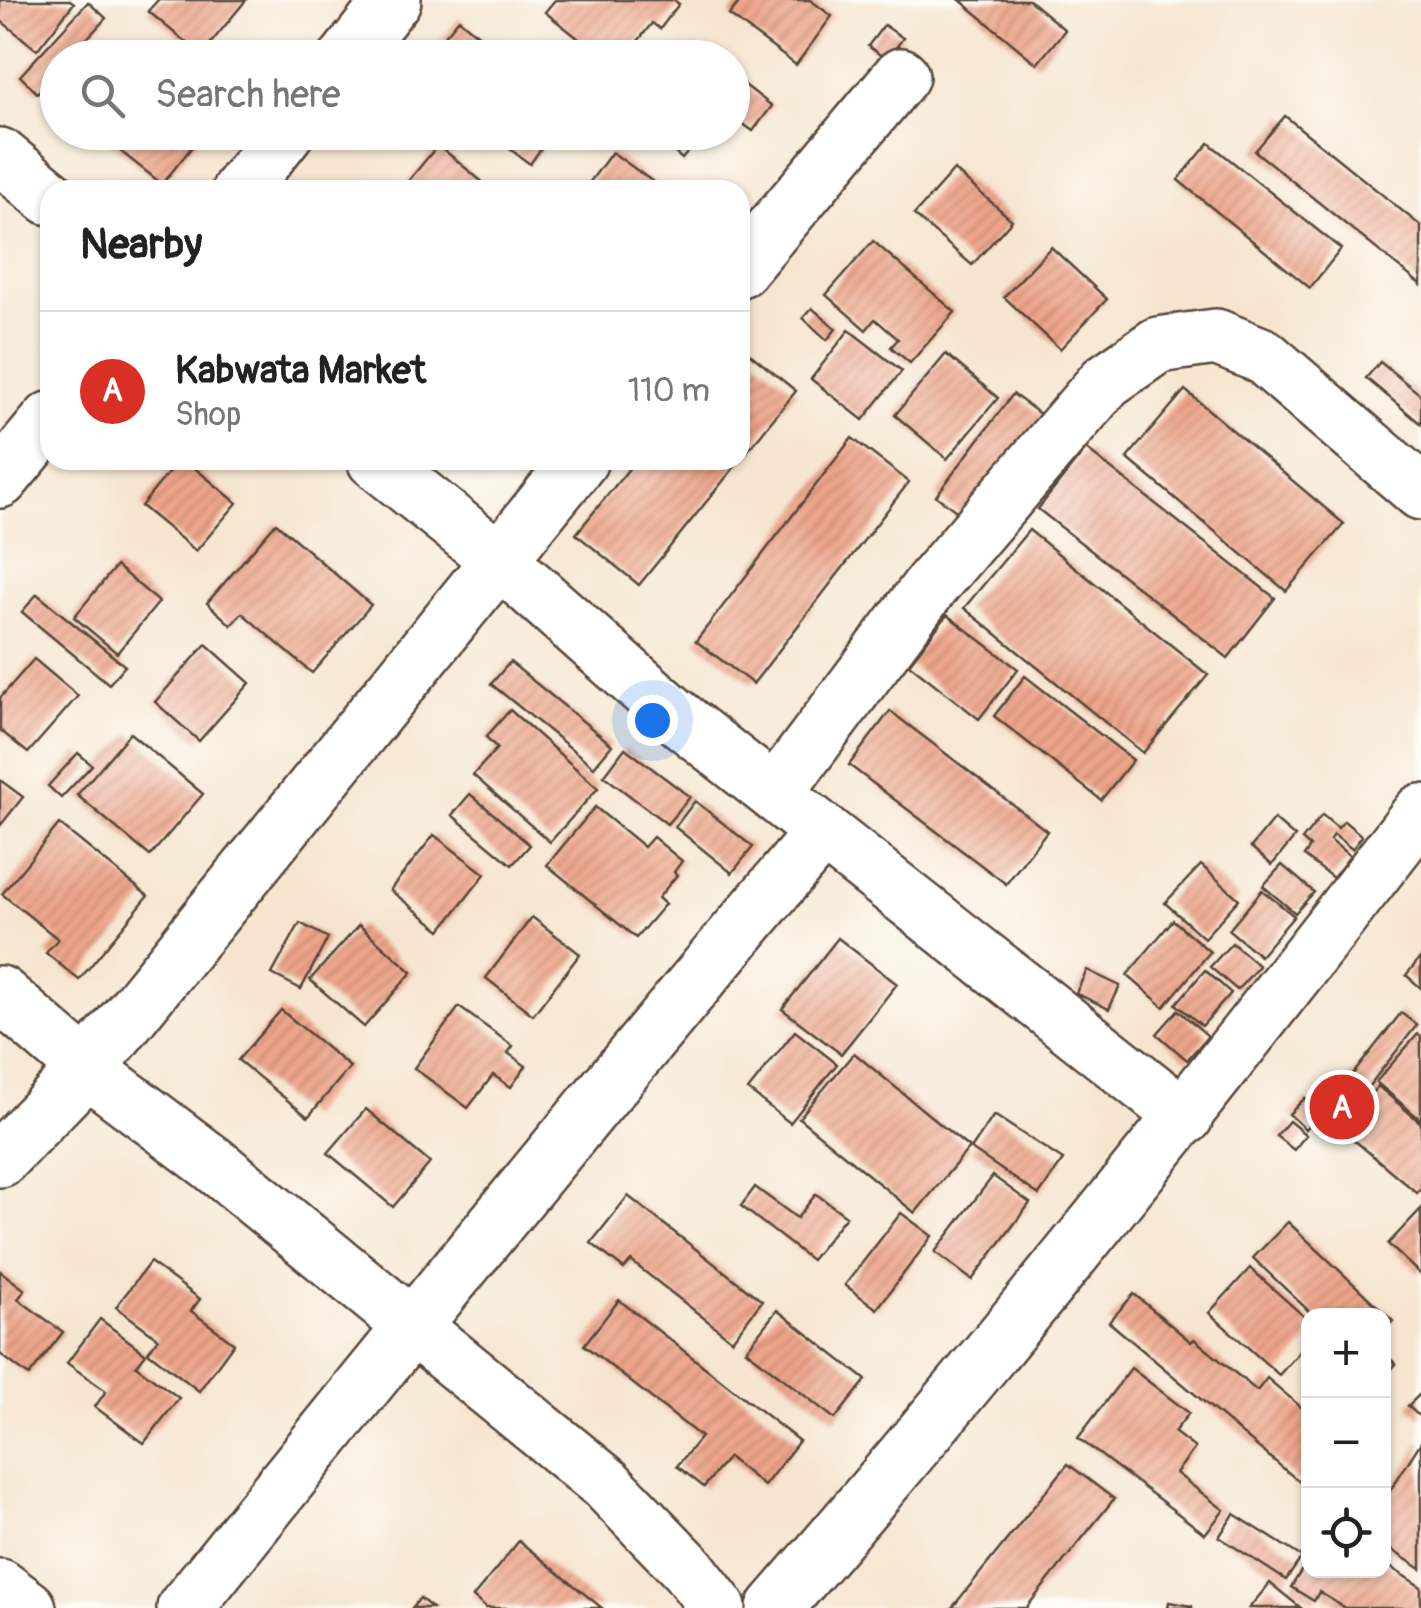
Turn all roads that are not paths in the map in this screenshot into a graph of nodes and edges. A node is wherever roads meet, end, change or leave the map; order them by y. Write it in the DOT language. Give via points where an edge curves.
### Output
graph roads {
  1 [pos="393,0"];
  2 [pos="361,40"];
  3 [pos="901,76"];
  4 [pos="272,150"];
  5 [pos="0,156"];
  6 [pos="248,180"];
  7 [pos="40,189"];
  8 [pos="750,258"];
  9 [pos="40,432"];
  10 [pos="388,470"];
  11 [pos="572,470"];
  12 [pos="0,480"];
  13 [pos="1421,492"];
  14 [pos="498,558"];
  15 [pos="776,792"];
  16 [pos="1421,812"];
  17 [pos="822,834"];
  18 [pos="0,994"];
  19 [pos="87,1069"];
  20 [pos="1185,1116"];
  21 [pos="0,1159"];
  22 [pos="414,1328"];
  23 [pos="185,1608"];
  24 [pos="718,1608"];
  25 [pos="775,1608"];
  1 -- 2 [label="street"];
  3 -- 8 [label="street"];
  4 -- 6 [label="street"];
  5 -- 7 [label="street"];
  9 -- 12 [label="street"];
  10 -- 14 [label="street"];
  11 -- 14 [label="street"];
  13 -- 15 [label="street" via="1262,356 1216,337 1158,345 1106,380 932,584"];
  14 -- 15 [label="street" via="670,712"];
  14 -- 19 [label="street"];
  15 -- 17 [label="street"];
  16 -- 20 [label="street"];
  17 -- 20 [label="street"];
  17 -- 22 [label="street" via="541,1166"];
  18 -- 19 [label="street"];
  19 -- 21 [label="street"];
  19 -- 22 [label="street"];
  20 -- 25 [label="street"];
  22 -- 23 [label="street"];
  22 -- 24 [label="street" via="606,1484"];
}
